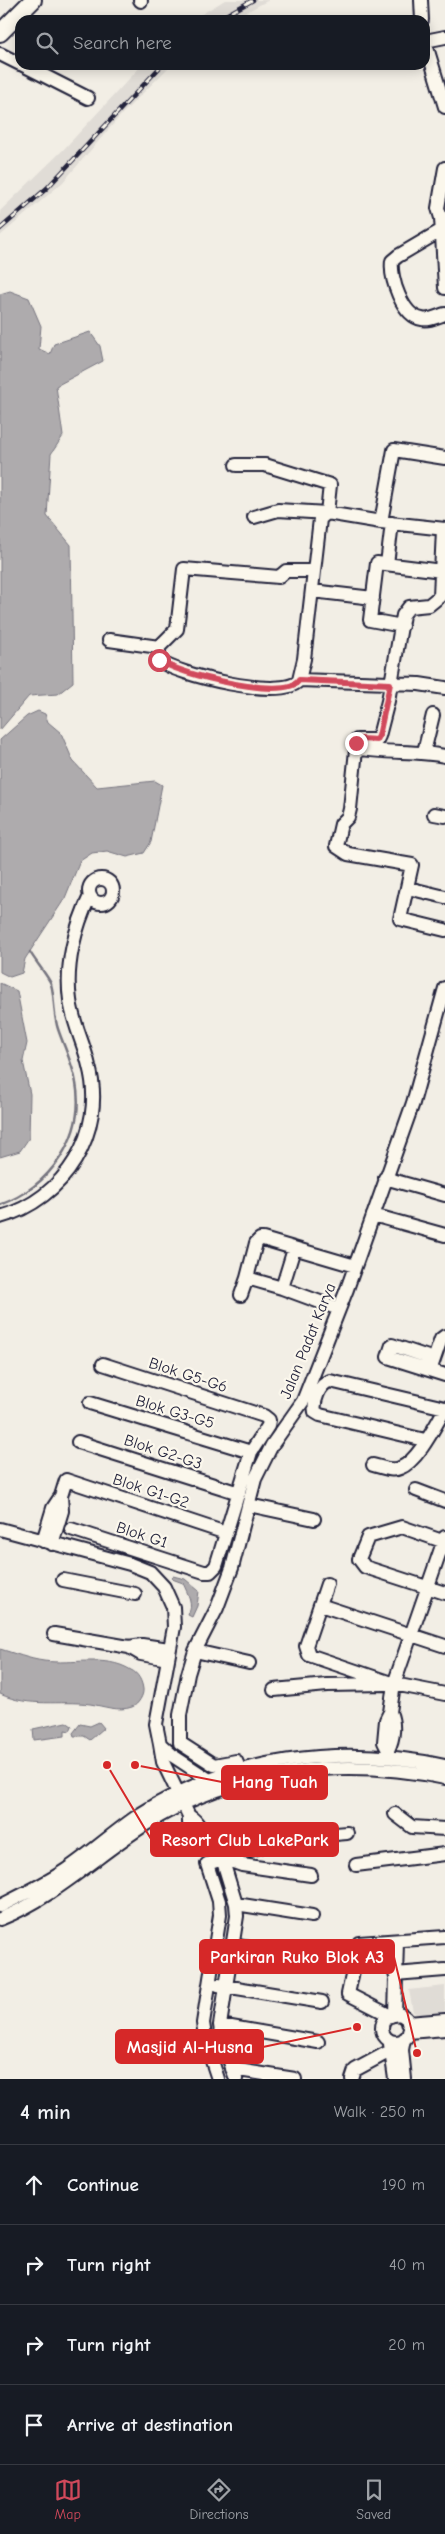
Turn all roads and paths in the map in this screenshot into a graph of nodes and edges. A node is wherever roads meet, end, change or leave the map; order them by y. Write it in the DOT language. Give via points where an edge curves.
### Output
graph roads {
  1 [pos="33,0"];
  2 [pos="421,0"];
  3 [pos="18,15"];
  4 [pos="422,15"];
  5 [pos="15,18"];
  6 [pos="0,33"];
  7 [pos="445,37"];
  8 [pos="430,40"];
  9 [pos="0,54"];
  10 [pos="430,58"];
  11 [pos="15,61"];
  12 [pos="33,70"];
  13 [pos="88,98"];
  14 [pos="445,107"];
  15 [pos="445,168"];
  16 [pos="443,223"];
  17 [pos="445,288"];
  18 [pos="445,314"];
  19 [pos="445,458"];
  20 [pos="236,465"];
  21 [pos="327,513"];
  22 [pos="254,517"];
  23 [pos="387,523"];
  24 [pos="444,529"];
  25 [pos="387,564"];
  26 [pos="314,571"];
  27 [pos="442,571"];
  28 [pos="312,591"];
  29 [pos="373,598"];
  30 [pos="402,626"];
  31 [pos="109,640"];
  32 [pos="159,647"];
  33 [pos="299,680"];
  34 [pos="390,684"];
  35 [pos="445,688"];
  36 [pos="433,715"];
  37 [pos="356,748"];
  38 [pos="424,752"];
  39 [pos="445,756"];
  40 [pos="408,888"];
  41 [pos="90,896"];
  42 [pos="445,897"];
  43 [pos="445,930"];
  44 [pos="445,988"];
  45 [pos="385,1178"];
  46 [pos="445,1195"];
  47 [pos="373,1215"];
  48 [pos="0,1217"];
  49 [pos="445,1235"];
  50 [pos="294,1249"];
  51 [pos="356,1266"];
  52 [pos="248,1278"];
  53 [pos="282,1288"];
  54 [pos="241,1295"];
  55 [pos="339,1309"];
  56 [pos="445,1336"];
  57 [pos="102,1364"];
  58 [pos="445,1375"];
  59 [pos="90,1403"];
  60 [pos="445,1409"];
  61 [pos="425,1440"];
  62 [pos="78,1442"];
  63 [pos="251,1452"];
  64 [pos="374,1465"];
  65 [pos="416,1490"];
  66 [pos="238,1492"];
  67 [pos="445,1501"];
  68 [pos="249,1504"];
  69 [pos="314,1519"];
  70 [pos="71,1529"];
  71 [pos="0,1530"];
  72 [pos="226,1533"];
  73 [pos="444,1540"];
  74 [pos="47,1542"];
  75 [pos="63,1580"];
  76 [pos="327,1584"];
  77 [pos="428,1588"];
  78 [pos="445,1593"];
  79 [pos="135,1594"];
  80 [pos="320,1605"];
  81 [pos="54,1634"];
  82 [pos="412,1635"];
  83 [pos="445,1646"];
  84 [pos="195,1651"];
  85 [pos="169,1654"];
  86 [pos="249,1662"];
  87 [pos="394,1684"];
  88 [pos="274,1690"];
  89 [pos="445,1694"];
  90 [pos="160,1744"];
  91 [pos="387,1759"];
  92 [pos="445,1766"];
  93 [pos="240,1770"];
  94 [pos="445,1778"];
  95 [pos="211,1781"];
  96 [pos="181,1799"];
  97 [pos="395,1814"];
  98 [pos="445,1829"];
  99 [pos="347,1832"];
  100 [pos="445,1854"];
  101 [pos="213,1861"];
  102 [pos="356,1865"];
  103 [pos="311,1876"];
  104 [pos="58,1881"];
  105 [pos="236,1904"];
  106 [pos="0,1906"];
  107 [pos="312,1916"];
  108 [pos="0,1919"];
  109 [pos="445,1938"];
  110 [pos="397,1941"];
  111 [pos="232,1945"];
  112 [pos="327,1961"];
  113 [pos="445,1970"];
  114 [pos="395,1974"];
  115 [pos="209,1983"];
  116 [pos="225,1986"];
  117 [pos="322,2002"];
  118 [pos="393,2015"];
  119 [pos="445,2020"];
  120 [pos="220,2025"];
  121 [pos="445,2029"];
  122 [pos="407,2031"];
  123 [pos="318,2042"];
  124 [pos="390,2045"];
  125 [pos="234,2074"];
  126 [pos="218,2079"];
  127 [pos="295,2079"];
  128 [pos="352,2079"];
  129 [pos="395,2079"];
  130 [pos="405,2079"];
  1 -- 3 [label="main road"];
  2 -- 4 [label="street"];
  5 -- 6 [label="main road"];
  7 -- 8 [label="street"];
  9 -- 11 [label="street"];
  10 -- 14 [label="street"];
  12 -- 13 [label="street"];
  15 -- 16 [label="street" via="438,208"];
  16 -- 17 [label="street"];
  16 -- 18 [label="street" via="392,261 391,271 399,296 413,315 427,320"];
  19 -- 23 [label="street" via="394,450"];
  20 -- 21 [label="street" via="265,466 330,484"];
  21 -- 22 [label="street" via="278,510"];
  21 -- 23 [label="street"];
  21 -- 26 [label="street" via="320,519"];
  23 -- 24 [label="street"];
  23 -- 25 [label="street"];
  24 -- 27 [label="street"];
  25 -- 27 [label="street"];
  25 -- 29 [label="street" via="377,563"];
  26 -- 28 [label="street"];
  26 -- 32 [label="street" via="286,571 278,576 185,568 177,629"];
  27 -- 30 [label="street" via="441,592 437,600 409,607 403,615"];
  28 -- 29 [label="street"];
  28 -- 33 [label="street"];
  29 -- 30 [label="street" via="370,620"];
  30 -- 34 [label="street"];
  31 -- 32 [label="street"];
  32 -- 33 [label="street" via="159,660 162,662 232,684 289,688"];
  33 -- 34 [label="street"];
  34 -- 35 [label="street"];
  34 -- 37 [label="street" via="377,740 357,740"];
  36 -- 38 [label="street"];
  37 -- 38 [label="street" via="387,753"];
  37 -- 40 [label="street" via="350,809 341,824 336,846 348,854 412,865"];
  38 -- 39 [label="street"];
  40 -- 42 [label="street"];
  40 -- 43 [label="street" via="400,919"];
  41 -- 48 [label="street" via="73,944 69,971 75,1028 90,1066 94,1091 91,1119 72,1166 56,1186 18,1212"];
  44 -- 45 [label="street, Jalan Padat Karya" via="417,1090"];
  45 -- 46 [label="street"];
  45 -- 47 [label="street, Jalan Padat Karya"];
  47 -- 49 [label="street"];
  47 -- 51 [label="street, Jalan Padat Karya"];
  50 -- 51 [label="street"];
  50 -- 52 [label="street" via="260,1239"];
  50 -- 53 [label="street"];
  51 -- 55 [label="street, Jalan Padat Karya"];
  52 -- 53 [label="street"];
  52 -- 54 [label="street"];
  53 -- 55 [label="street"];
  55 -- 68 [label="street, Jalan Padat Karya" via="303,1401 266,1455 255,1479"];
  56 -- 58 [label="street" via="432,1364"];
  57 -- 63 [label="street, Blok G5-G6" via="264,1416 269,1420 268,1426"];
  59 -- 63 [label="street, Blok G3-G5"];
  60 -- 61 [label="street"];
  60 -- 61 [label="street" via="330,1381 322,1385 314,1405 315,1412 320,1415"];
  61 -- 64 [label="street" via="413,1460 400,1469"];
  62 -- 66 [label="street, Blok G2-G3"];
  63 -- 66 [label="street"];
  65 -- 67 [label="street"];
  66 -- 72 [label="street"];
  68 -- 69 [label="street"];
  68 -- 84 [label="street, Jalan Padat Karya" via="232,1568"];
  70 -- 72 [label="street, Blok G1" via="204,1572 210,1572 216,1566"];
  71 -- 74 [label="street"];
  72 -- 74 [label="street, Blok G1-G2" via="66,1480 61,1496 62,1511"];
  73 -- 77 [label="street"];
  73 -- 77 [label="street" via="402,1527 366,1539 359,1559 360,1564"];
  74 -- 85 [label="street" via="150,1572 164,1587 173,1607 174,1626"];
  75 -- 79 [label="street"];
  76 -- 80 [label="street"];
  77 -- 78 [label="street"];
  77 -- 82 [label="street"];
  80 -- 82 [label="street"];
  80 -- 87 [label="street" via="306,1646 310,1655"];
  81 -- 85 [label="street" via="129,1647 142,1654"];
  82 -- 83 [label="street"];
  82 -- 87 [label="street"];
  84 -- 86 [label="street"];
  84 -- 93 [label="street, Jalan Padat Karya" via="180,1715 180,1743 214,1765 236,1761"];
  85 -- 90 [label="street" via="156,1724"];
  87 -- 88 [label="street"];
  87 -- 89 [label="street"];
  87 -- 91 [label="street" via="390,1712 394,1721"];
  90 -- 95 [label="street"];
  90 -- 96 [label="street" via="163,1762"];
  91 -- 92 [label="street"];
  91 -- 93 [label="street" via="316,1756"];
  91 -- 94 [label="street"];
  91 -- 96 [label="street" via="355,1767 318,1768 243,1780"];
  93 -- 95 [label="street"];
  95 -- 96 [label="street"];
  96 -- 101 [label="street" via="189,1816 196,1820 204,1837 202,1844"];
  96 -- 104 [label="street" via="140,1815"];
  97 -- 98 [label="street" via="412,1827"];
  99 -- 101 [label="street" via="288,1838"];
  100 -- 102 [label="street"];
  101 -- 103 [label="street"];
  101 -- 105 [label="street"];
  101 -- 115 [label="street" via="220,1915"];
  104 -- 106 [label="street"];
  104 -- 108 [label="street"];
  105 -- 107 [label="street"];
  105 -- 111 [label="street"];
  109 -- 110 [label="street"];
  110 -- 114 [label="street"];
  110 -- 118 [label="street" via="359,1943 348,1990 350,1997"];
  111 -- 112 [label="street"];
  111 -- 116 [label="street"];
  113 -- 114 [label="street"];
  114 -- 118 [label="street"];
  115 -- 116 [label="street"];
  115 -- 126 [label="street" via="203,2023"];
  116 -- 117 [label="street"];
  116 -- 120 [label="street"];
  118 -- 122 [label="street" via="403,2017"];
  118 -- 124 [label="street" via="382,2025"];
  119 -- 122 [label="street"];
  120 -- 123 [label="street"];
  120 -- 125 [label="street"];
  121 -- 122 [label="street"];
  122 -- 124 [label="street"];
  122 -- 130 [label="street" via="402,2050"];
  124 -- 128 [label="street" via="355,2070"];
  124 -- 129 [label="street"];
  125 -- 127 [label="street"];
}
